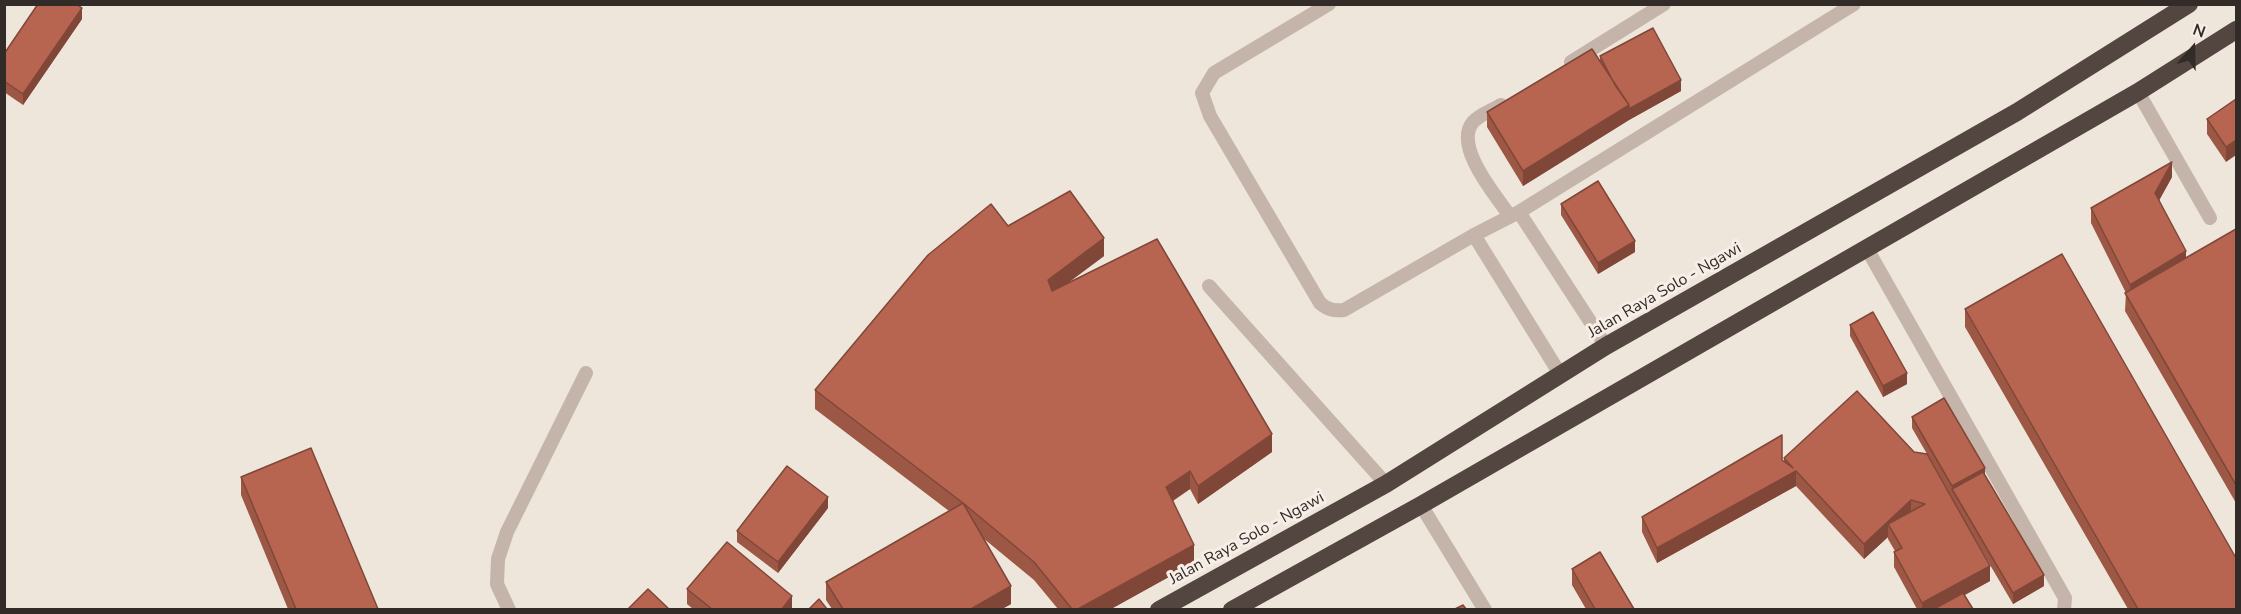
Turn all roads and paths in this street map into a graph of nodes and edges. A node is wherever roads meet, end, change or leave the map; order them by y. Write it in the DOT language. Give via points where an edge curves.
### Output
graph roads {
  1 [pos="1329,4"];
  2 [pos="1664,4"];
  3 [pos="1854,4"];
  4 [pos="2189,4"];
  5 [pos="2236,30"];
  6 [pos="1564,66"];
  7 [pos="2138,92"];
  8 [pos="1514,97"];
  9 [pos="1515,214"];
  10 [pos="2210,218"];
  11 [pos="1474,235"];
  12 [pos="1866,247"];
  13 [pos="1209,286"];
  14 [pos="1606,346"];
  15 [pos="586,373"];
  16 [pos="1560,374"];
  17 [pos="1386,484"];
  18 [pos="1421,505"];
  19 [pos="509,609"];
  20 [pos="1159,609"];
  21 [pos="1232,609"];
  22 [pos="1485,609"];
  23 [pos="2064,609"];
  1 -- 11 [label="lane" via="1214,73 1202,93 1210,116 1320,303 1327,309 1344,310"];
  2 -- 6 [label="lane"];
  3 -- 9 [label="lane"];
  4 -- 14 [label="highway, Jalan Raya Solo - Ngawi" via="2017,112"];
  5 -- 7 [label="highway"];
  7 -- 10 [label="lane"];
  7 -- 12 [label="highway"];
  8 -- 9 [label="lane" via="1474,121 1468,138 1471,158"];
  9 -- 11 [label="lane"];
  9 -- 14 [label="lane"];
  11 -- 16 [label="lane"];
  12 -- 18 [label="highway"];
  12 -- 23 [label="lane" via="2065,598"];
  13 -- 17 [label="lane"];
  14 -- 16 [label="highway, Jalan Raya Solo - Ngawi"];
  15 -- 19 [label="lane" via="507,532 498,559 497,584"];
  16 -- 17 [label="highway, Jalan Raya Solo - Ngawi"];
  17 -- 20 [label="highway, Jalan Raya Solo - Ngawi"];
  18 -- 21 [label="highway"];
  18 -- 22 [label="lane"];
}
